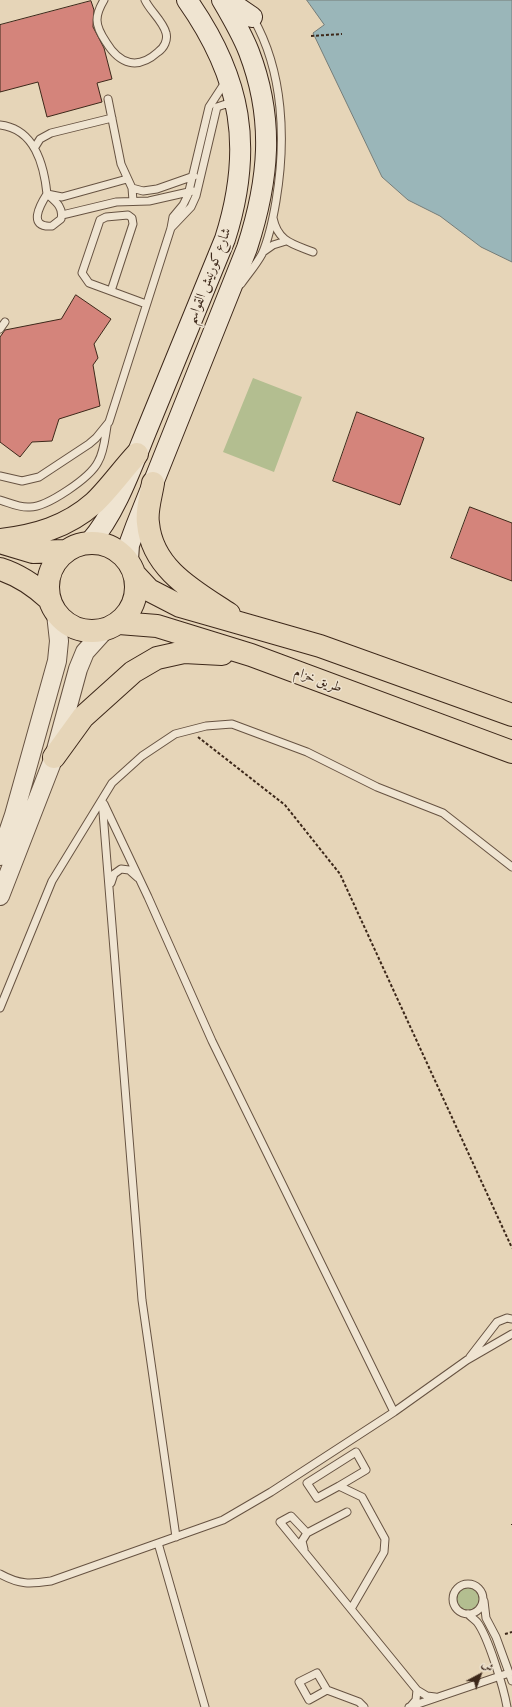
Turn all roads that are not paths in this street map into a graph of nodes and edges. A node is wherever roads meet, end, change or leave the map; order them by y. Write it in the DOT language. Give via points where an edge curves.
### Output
graph roads {
  1 [pos="104,0"];
  2 [pos="144,0"];
  3 [pos="178,0"];
  4 [pos="187,0"];
  5 [pos="222,0"];
  6 [pos="227,0"];
  7 [pos="247,8"];
  8 [pos="200,19"];
  9 [pos="228,74"];
  10 [pos="108,99"];
  11 [pos="237,110"];
  12 [pos="112,118"];
  13 [pos="0,125"];
  14 [pos="35,147"];
  15 [pos="192,176"];
  16 [pos="200,177"];
  17 [pos="127,179"];
  18 [pos="132,188"];
  19 [pos="189,191"];
  20 [pos="197,191"];
  21 [pos="47,194"];
  22 [pos="132,201"];
  23 [pos="62,215"];
  24 [pos="273,217"];
  25 [pos="171,228"];
  26 [pos="286,241"];
  27 [pos="313,252"];
  28 [pos="262,253"];
  29 [pos="111,291"];
  30 [pos="146,304"];
  31 [pos="5,322"];
  32 [pos="218,324"];
  33 [pos="0,329"];
  34 [pos="107,425"];
  35 [pos="137,454"];
  36 [pos="0,476"];
  37 [pos="153,483"];
  38 [pos="0,500"];
  39 [pos="0,541"];
  40 [pos="90,542"];
  41 [pos="65,551"];
  42 [pos="132,568"];
  43 [pos="0,569"];
  44 [pos="53,606"];
  45 [pos="247,626"];
  46 [pos="111,627"];
  47 [pos="251,655"];
  48 [pos="512,715"];
  49 [pos="512,752"];
  50 [pos="54,757"];
  51 [pos="102,800"];
  52 [pos="0,856"];
  53 [pos="512,867"];
  54 [pos="140,880"];
  55 [pos="110,887"];
  56 [pos="0,896"];
  57 [pos="0,1008"];
  58 [pos="512,1319"];
  59 [pos="512,1334"];
  60 [pos="467,1360"];
  61 [pos="394,1412"];
  62 [pos="339,1486"];
  63 [pos="347,1512"];
  64 [pos="307,1533"];
  65 [pos="176,1537"];
  66 [pos="158,1543"];
  67 [pos="306,1554"];
  68 [pos="0,1574"];
  69 [pos="484,1601"];
  70 [pos="351,1609"];
  71 [pos="468,1614"];
  72 [pos="509,1673"];
  73 [pos="499,1677"];
  74 [pos="512,1681"];
  75 [pos="327,1690"];
  76 [pos="417,1690"];
  77 [pos="438,1697"];
  78 [pos="206,1707"];
  79 [pos="364,1707"];
  80 [pos="409,1707"];
  81 [pos="506,1707"];
  1 -- 2 [label="lane" via="97,20 100,32 110,49 120,59 132,64 153,57 162,50 166,41 163,27"];
  3 -- 8 [label="lane" via="189,16"];
  4 -- 8 [label="main road, شارع كورنيش القواسم"];
  5 -- 32 [label="main road, شارع كورنيش القواسم" via="249,51 259,81 267,148 264,186 257,217"];
  6 -- 7 [label="main road"];
  7 -- 24 [label="lane, شارع كورنيش القواسم" via="260,31 271,60 280,115 281,170"];
  8 -- 9 [label="main road, شارع كورنيش القواسم" via="216,45"];
  9 -- 11 [label="main road, شارع كورنيش القواسم"];
  9 -- 15 [label="lane" via="223,88 207,111"];
  10 -- 12 [label="lane"];
  11 -- 16 [label="lane" via="226,104 217,108"];
  11 -- 35 [label="main road, شارع كورنيش القواسم" via="241,141 240,179 234,208 219,252"];
  12 -- 14 [label="lane" via="45,135"];
  12 -- 17 [label="lane" via="121,164"];
  13 -- 14 [label="lane" via="21,133"];
  14 -- 21 [label="lane"];
  15 -- 16 [label="lane"];
  15 -- 18 [label="lane" via="157,189 143,191"];
  15 -- 19 [label="lane"];
  16 -- 20 [label="lane"];
  17 -- 18 [label="lane"];
  17 -- 21 [label="lane" via="62,197"];
  18 -- 22 [label="lane"];
  19 -- 20 [label="lane"];
  19 -- 22 [label="lane" via="149,201"];
  19 -- 25 [label="lane" via="186,200 173,217"];
  20 -- 25 [label="lane" via="191,207"];
  21 -- 23 [label="lane" via="60,206"];
  21 -- 23 [label="lane" via="37,210 36,215 40,223 52,226 59,222"];
  22 -- 23 [label="lane" via="116,202"];
  24 -- 26 [label="lane" via="276,229"];
  24 -- 28 [label="lane, شارع كورنيش القواسم"];
  25 -- 30 [label="lane"];
  26 -- 27 [label="lane"];
  26 -- 28 [label="lane" via="273,245"];
  28 -- 32 [label="lane, شارع كورنيش القواسم"];
  29 -- 29 [label="lane" via="89,283 83,276 82,269 100,220 109,216 128,215 132,218 133,224"];
  29 -- 30 [label="lane"];
  30 -- 34 [label="lane" via="113,413"];
  31 -- 33 [label="lane"];
  32 -- 37 [label="main road, شارع كورنيش القواسم"];
  34 -- 36 [label="lane" via="89,444 39,477 22,481"];
  34 -- 38 [label="lane" via="99,461 85,477 48,502 37,506 24,508"];
  35 -- 39 [label="main road" via="94,503 73,518 31,536"];
  35 -- 40 [label="main road, شارع كورنيش القواسم" via="107,519"];
  37 -- 42 [label="main road, شارع كورنيش القواسم" via="129,545"];
  37 -- 45 [label="main road" via="147,522 153,548 179,579"];
  39 -- 41 [label="main road" via="33,552"];
  40 -- 41 [label="main road"];
  40 -- 42 [label="main road" via="118,550"];
  41 -- 44 [label="main road" via="53,564 48,581"];
  42 -- 45 [label="main road" via="149,590 165,600"];
  42 -- 46 [label="main road" via="136,594 131,610"];
  43 -- 44 [label="main road" via="35,586"];
  44 -- 46 [label="main road" via="70,626 86,632"];
  44 -- 52 [label="street" via="59,641 57,661"];
  45 -- 48 [label="main road" via="320,646"];
  46 -- 47 [label="main road, طريق خزام" via="157,626"];
  46 -- 50 [label="street" via="85,652"];
  47 -- 49 [label="main road, طريق خزام"];
  47 -- 50 [label="main road" via="184,652 157,658 133,672 83,717"];
  50 -- 56 [label="street"];
  51 -- 53 [label="lane" via="112,783 142,756 175,734 206,726 232,724 307,752 377,787 443,813"];
  51 -- 54 [label="lane"];
  51 -- 55 [label="lane"];
  51 -- 57 [label="lane" via="52,881"];
  54 -- 55 [label="lane" via="129,870 121,869 114,874"];
  54 -- 61 [label="lane" via="212,1041"];
  55 -- 65 [label="lane" via="142,1300"];
  58 -- 60 [label="lane" via="506,1318 497,1322"];
  59 -- 60 [label="lane"];
  60 -- 61 [label="lane"];
  61 -- 65 [label="lane" via="223,1520"];
  62 -- 62 [label="lane" via="366,1470 356,1452 307,1482 317,1498"];
  62 -- 70 [label="lane" via="362,1497 385,1539 384,1552"];
  63 -- 64 [label="lane"];
  64 -- 67 [label="lane" via="302,1541"];
  64 -- 67 [label="lane" via="291,1516 280,1522"];
  65 -- 66 [label="lane"];
  66 -- 68 [label="lane" via="51,1581 28,1584 12,1581"];
  66 -- 78 [label="lane"];
  67 -- 70 [label="lane"];
  69 -- 71 [label="lane" via="478,1611"];
  69 -- 71 [label="lane" via="482,1591 473,1584 458,1587 453,1601 458,1610"];
  69 -- 72 [label="lane" via="486,1618 496,1636"];
  70 -- 76 [label="lane"];
  71 -- 73 [label="lane" via="478,1623"];
  72 -- 73 [label="lane"];
  72 -- 74 [label="lane"];
  73 -- 77 [label="lane"];
  73 -- 81 [label="lane" via="505,1692"];
  75 -- 79 [label="lane" via="359,1702"];
  76 -- 77 [label="lane" via="428,1696"];
  76 -- 80 [label="lane" via="416,1700"];
  77 -- 80 [label="lane"];
}
